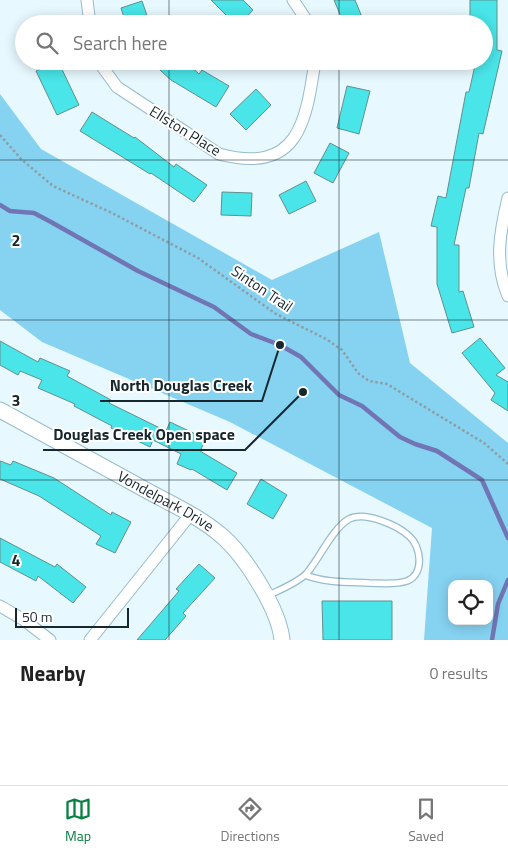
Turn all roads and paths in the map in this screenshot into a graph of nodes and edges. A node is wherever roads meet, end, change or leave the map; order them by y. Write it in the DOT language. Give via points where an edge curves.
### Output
graph roads {
  1 [pos="87,0"];
  2 [pos="293,0"];
  3 [pos="89,15"];
  4 [pos="303,15"];
  5 [pos="102,70"];
  6 [pos="313,70"];
  7 [pos="0,135"];
  8 [pos="508,198"];
  9 [pos="508,296"];
  10 [pos="0,410"];
  11 [pos="508,464"];
  12 [pos="190,515"];
  13 [pos="305,575"];
  14 [pos="266,597"];
  15 [pos="0,606"];
  16 [pos="50,640"];
  17 [pos="90,640"];
  18 [pos="282,640"];
  1 -- 3 [label="street"];
  2 -- 4 [label="street"];
  5 -- 6 [label="street, Ellston Place" via="117,87 219,154 257,159 275,154 291,142 303,124"];
  7 -- 11 [label="path, Sinton Trail" via="53,186 198,258 276,314 342,350 358,373 369,381 387,384 484,443"];
  8 -- 9 [label="street" via="498,250"];
  10 -- 12 [label="street, Vondelpark Drive"];
  12 -- 14 [label="street, Vondelpark Drive" via="221,535 238,552"];
  12 -- 17 [label="street"];
  13 -- 13 [label="lane" via="349,519 374,517 410,536 420,561 416,574 409,580 394,584 322,581"];
  13 -- 14 [label="lane"];
  14 -- 18 [label="street, Vondelpark Drive"];
  15 -- 16 [label="street"];
}
